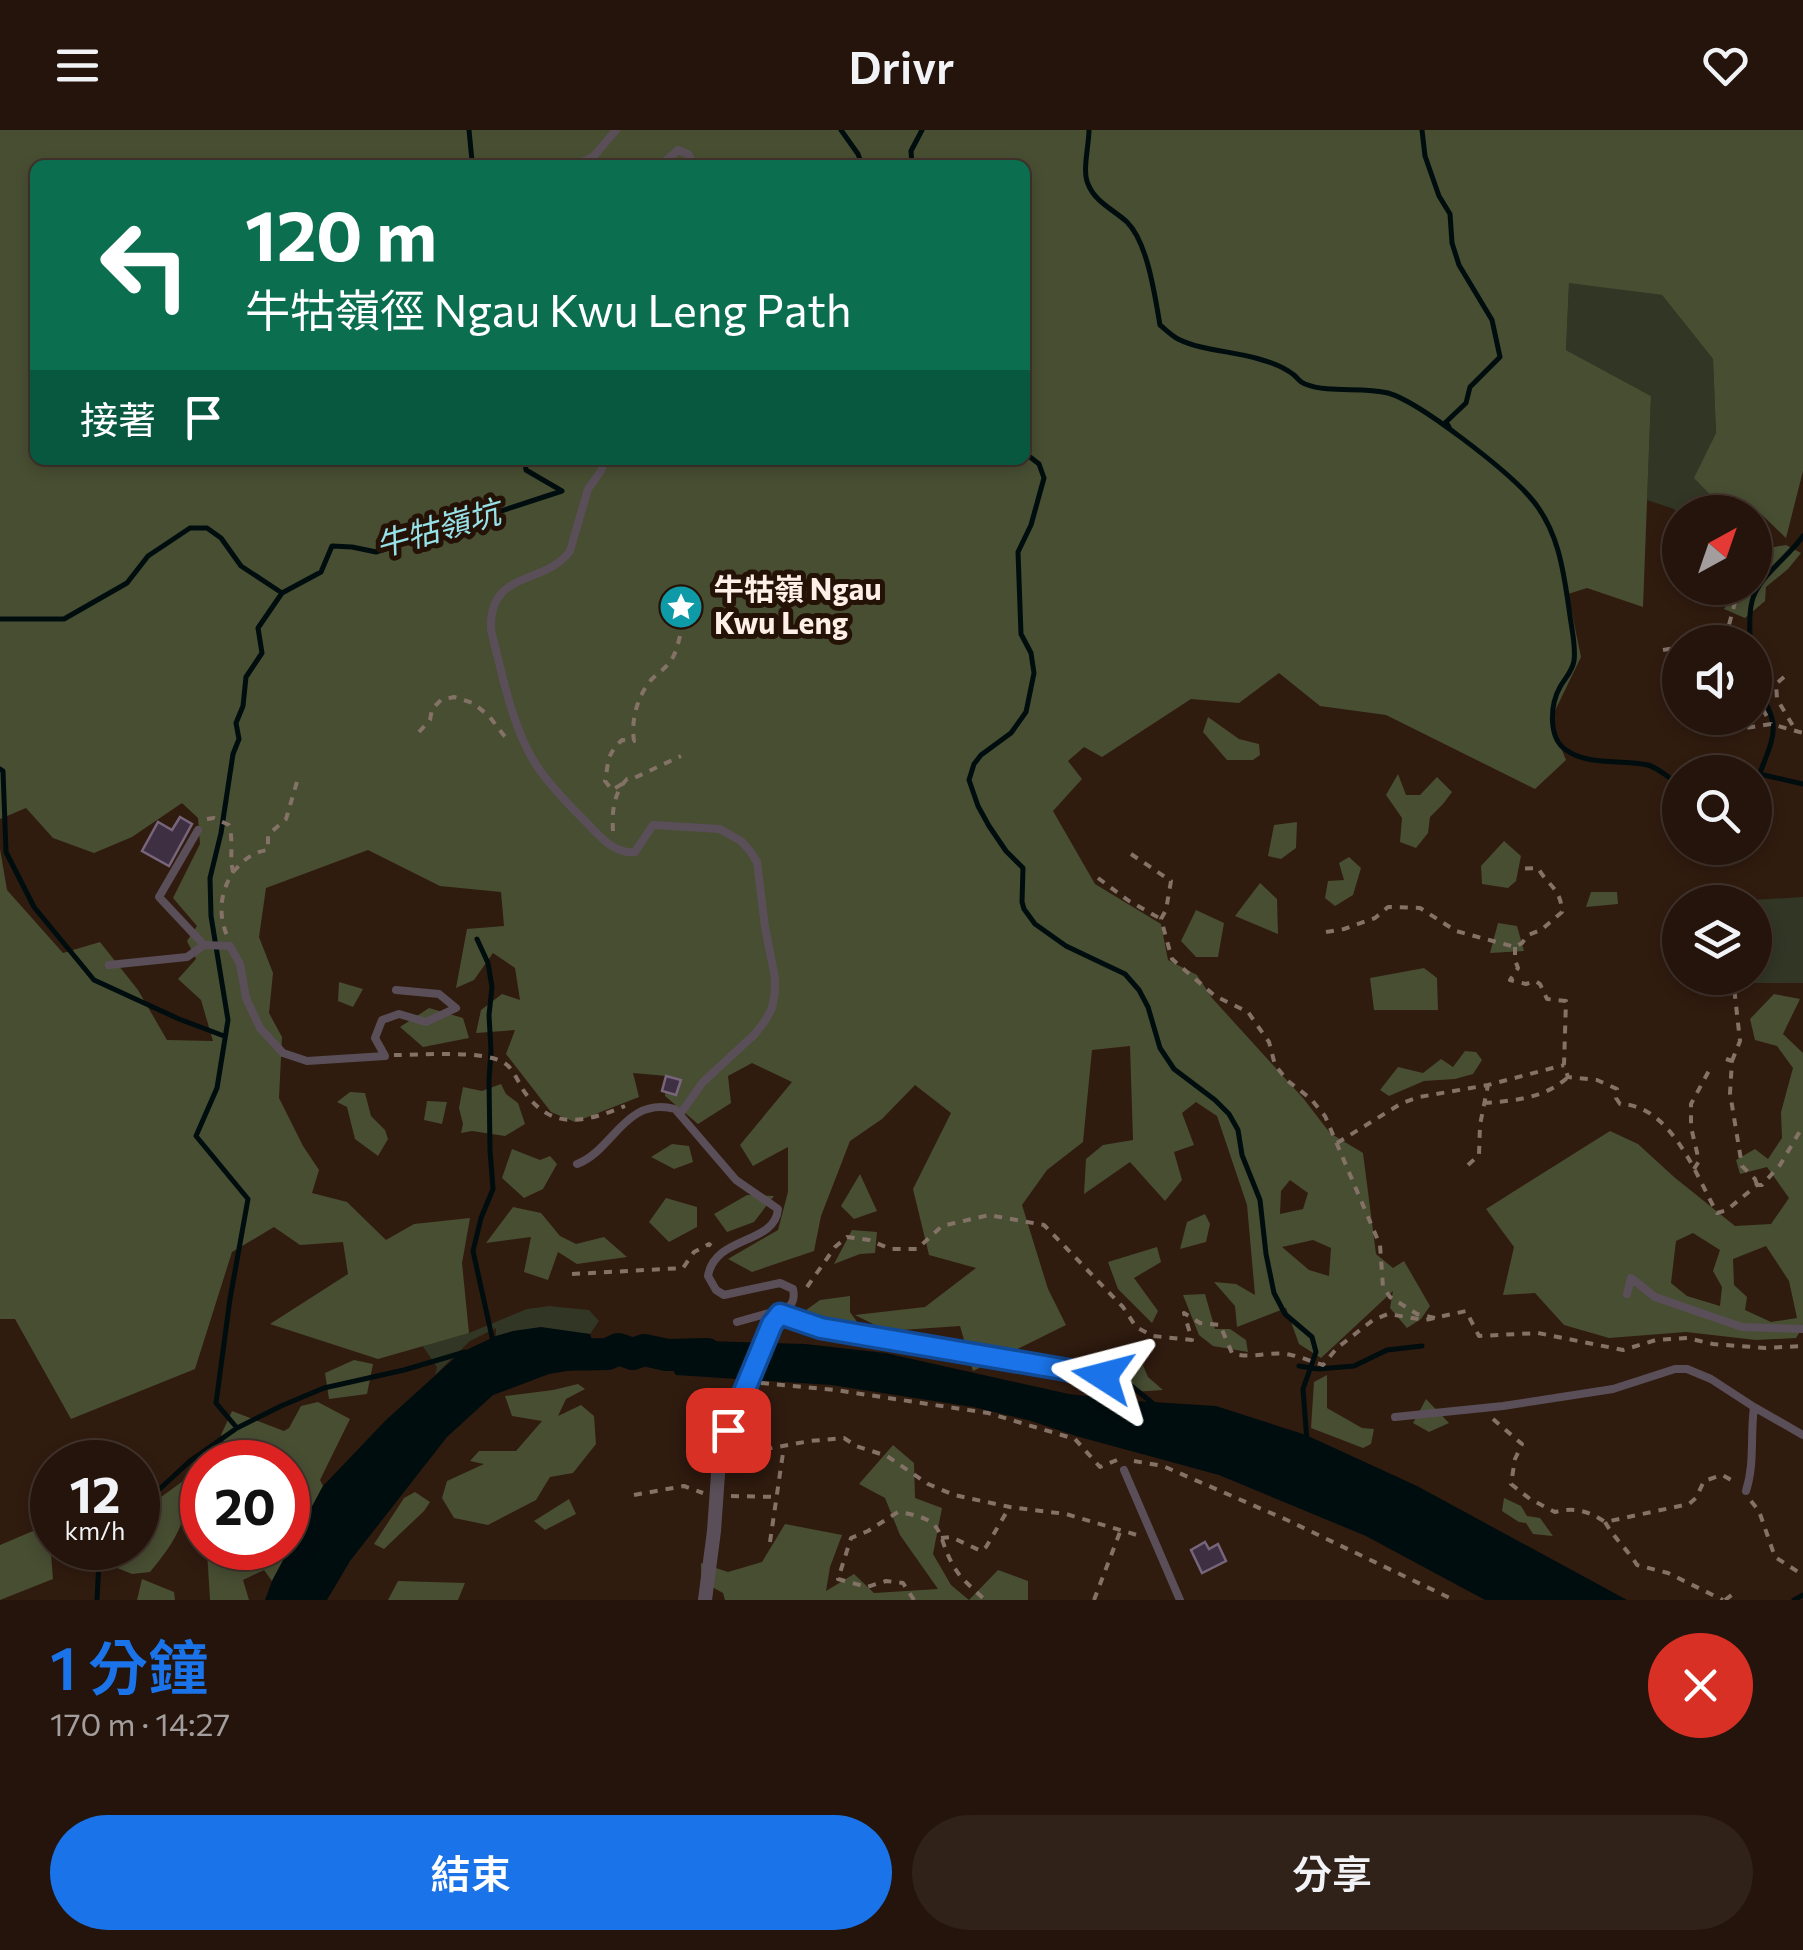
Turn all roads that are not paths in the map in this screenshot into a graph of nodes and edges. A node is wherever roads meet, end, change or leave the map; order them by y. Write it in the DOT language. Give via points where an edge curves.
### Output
graph roads {
  1 [pos="616,130"];
  2 [pos="586,160"];
  3 [pos="667,160"];
  4 [pos="691,160"];
  5 [pos="603,465"];
  6 [pos="198,830"];
  7 [pos="207,945"];
  8 [pos="109,965"];
  9 [pos="396,990"];
  10 [pos="680,1114"];
  11 [pos="577,1164"];
  12 [pos="1627,1294"];
  13 [pos="780,1314"];
  14 [pos="737,1322"];
  15 [pos="1803,1329"];
  16 [pos="768,1334"];
  17 [pos="1103,1376"];
  18 [pos="719,1396"];
  19 [pos="1754,1407"];
  20 [pos="1395,1416"];
  21 [pos="1803,1435"];
  22 [pos="719,1452"];
  23 [pos="1124,1470"];
  24 [pos="1746,1491"];
  25 [pos="704,1600"];
  26 [pos="1180,1600"];
  1 -- 2 [label="lane"];
  3 -- 4 [label="lane" via="678,150"];
  5 -- 10 [label="lane" via="588,488 570,552 504,590 490,617 516,720 535,762 614,847 636,852 653,825 720,829 741,841 757,862 775,978 772,1008"];
  6 -- 7 [label="lane" via="159,898"];
  7 -- 8 [label="lane" via="187,957"];
  7 -- 9 [label="lane" via="227,945 240,964 260,1028 283,1053 306,1061 384,1056 375,1038 382,1020 400,1014 426,1022 456,1008 440,994"];
  10 -- 11 [label="lane" via="670,1107 636,1113"];
  10 -- 13 [label="lane" via="736,1180 778,1209 772,1224 720,1253 708,1276 724,1295 788,1285 795,1295"];
  12 -- 15 [label="lane" via="1631,1278 1655,1296 1742,1326"];
  13 -- 14 [label="lane"];
  13 -- 16 [label="lane"];
  13 -- 17 [label="lane" via="821,1328"];
  16 -- 22 [label="street"];
  18 -- 22 [label="lane"];
  19 -- 20 [label="lane" via="1712,1379 1674,1369 1613,1389"];
  19 -- 21 [label="lane"];
  19 -- 24 [label="lane"];
  22 -- 25 [label="street"];
  23 -- 26 [label="lane"];
}
